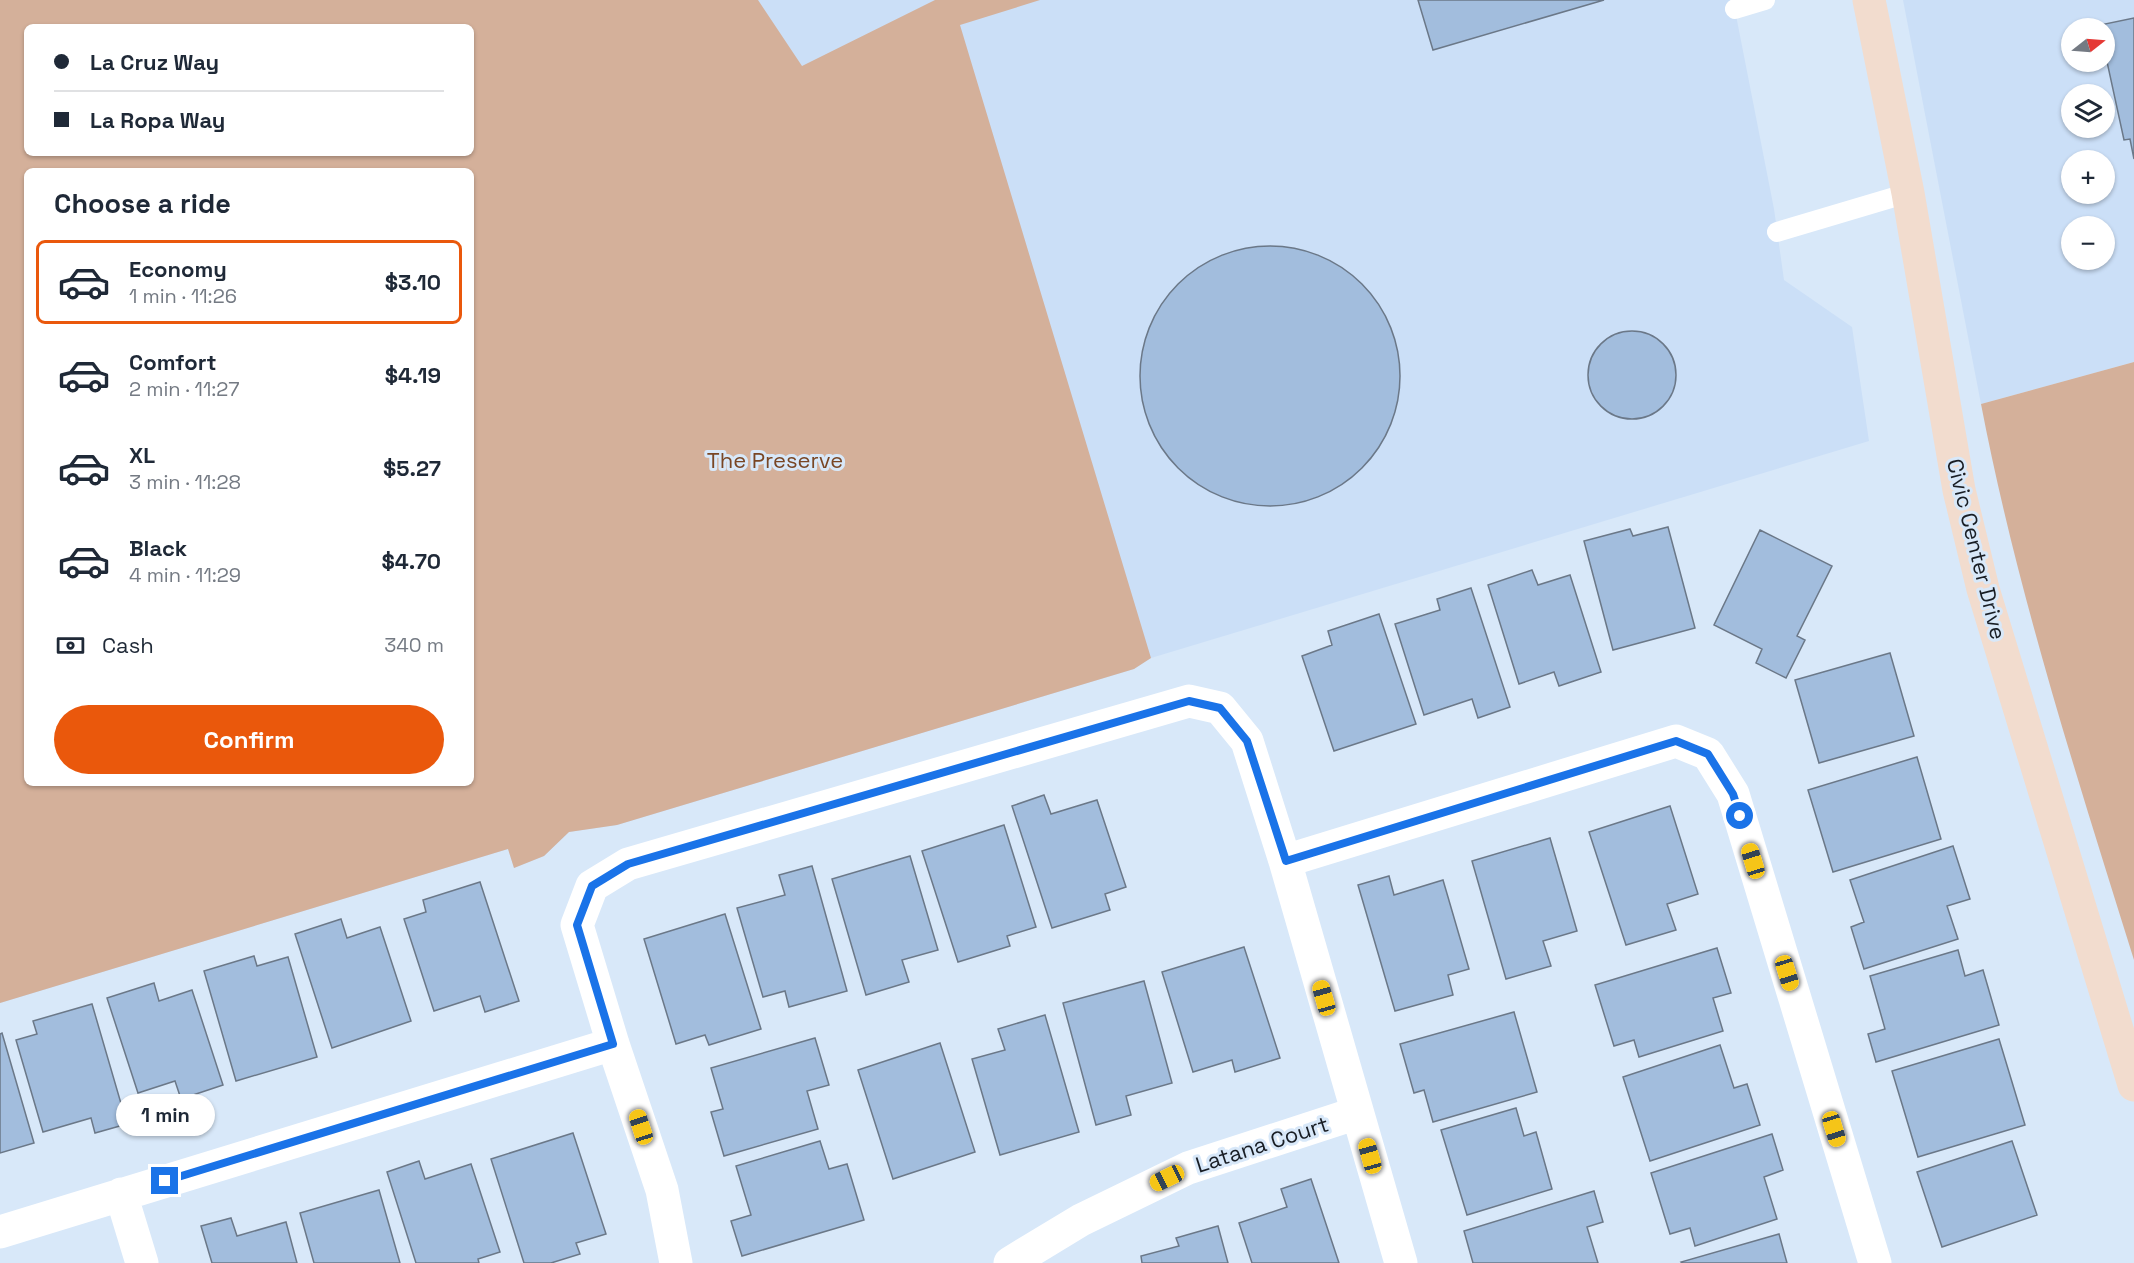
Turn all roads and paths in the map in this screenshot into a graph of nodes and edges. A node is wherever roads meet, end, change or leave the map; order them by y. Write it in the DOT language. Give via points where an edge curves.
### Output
graph roads {
  1 [pos="1765,0"];
  2 [pos="1877,2"];
  3 [pos="1735,9"];
  4 [pos="1908,193"];
  5 [pos="1777,232"];
  6 [pos="1286,861"];
  7 [pos="613,1044"];
  8 [pos="2134,1085"];
  9 [pos="1357,1113"];
  10 [pos="121,1194"];
  11 [pos="0,1232"];
  12 [pos="142,1263"];
  13 [pos="676,1263"];
  14 [pos="1010,1263"];
  15 [pos="1401,1263"];
  16 [pos="1875,1263"];
  1 -- 3 [label="lane"];
  2 -- 4 [label="street, Civic Center Drive"];
  4 -- 5 [label="lane"];
  4 -- 8 [label="street, Civic Center Drive" via="1959,490 1983,589"];
  6 -- 7 [label="street" via="1247,741 1220,708 1189,701 628,864 601,880 592,886 577,925"];
  6 -- 9 [label="street"];
  6 -- 16 [label="street" via="1676,741 1708,754 1733,794"];
  7 -- 10 [label="street"];
  7 -- 13 [label="street" via="662,1190"];
  9 -- 14 [label="street, Latana Court" via="1188,1167 1081,1220"];
  9 -- 15 [label="street"];
  10 -- 11 [label="street"];
  10 -- 12 [label="street"];
}
